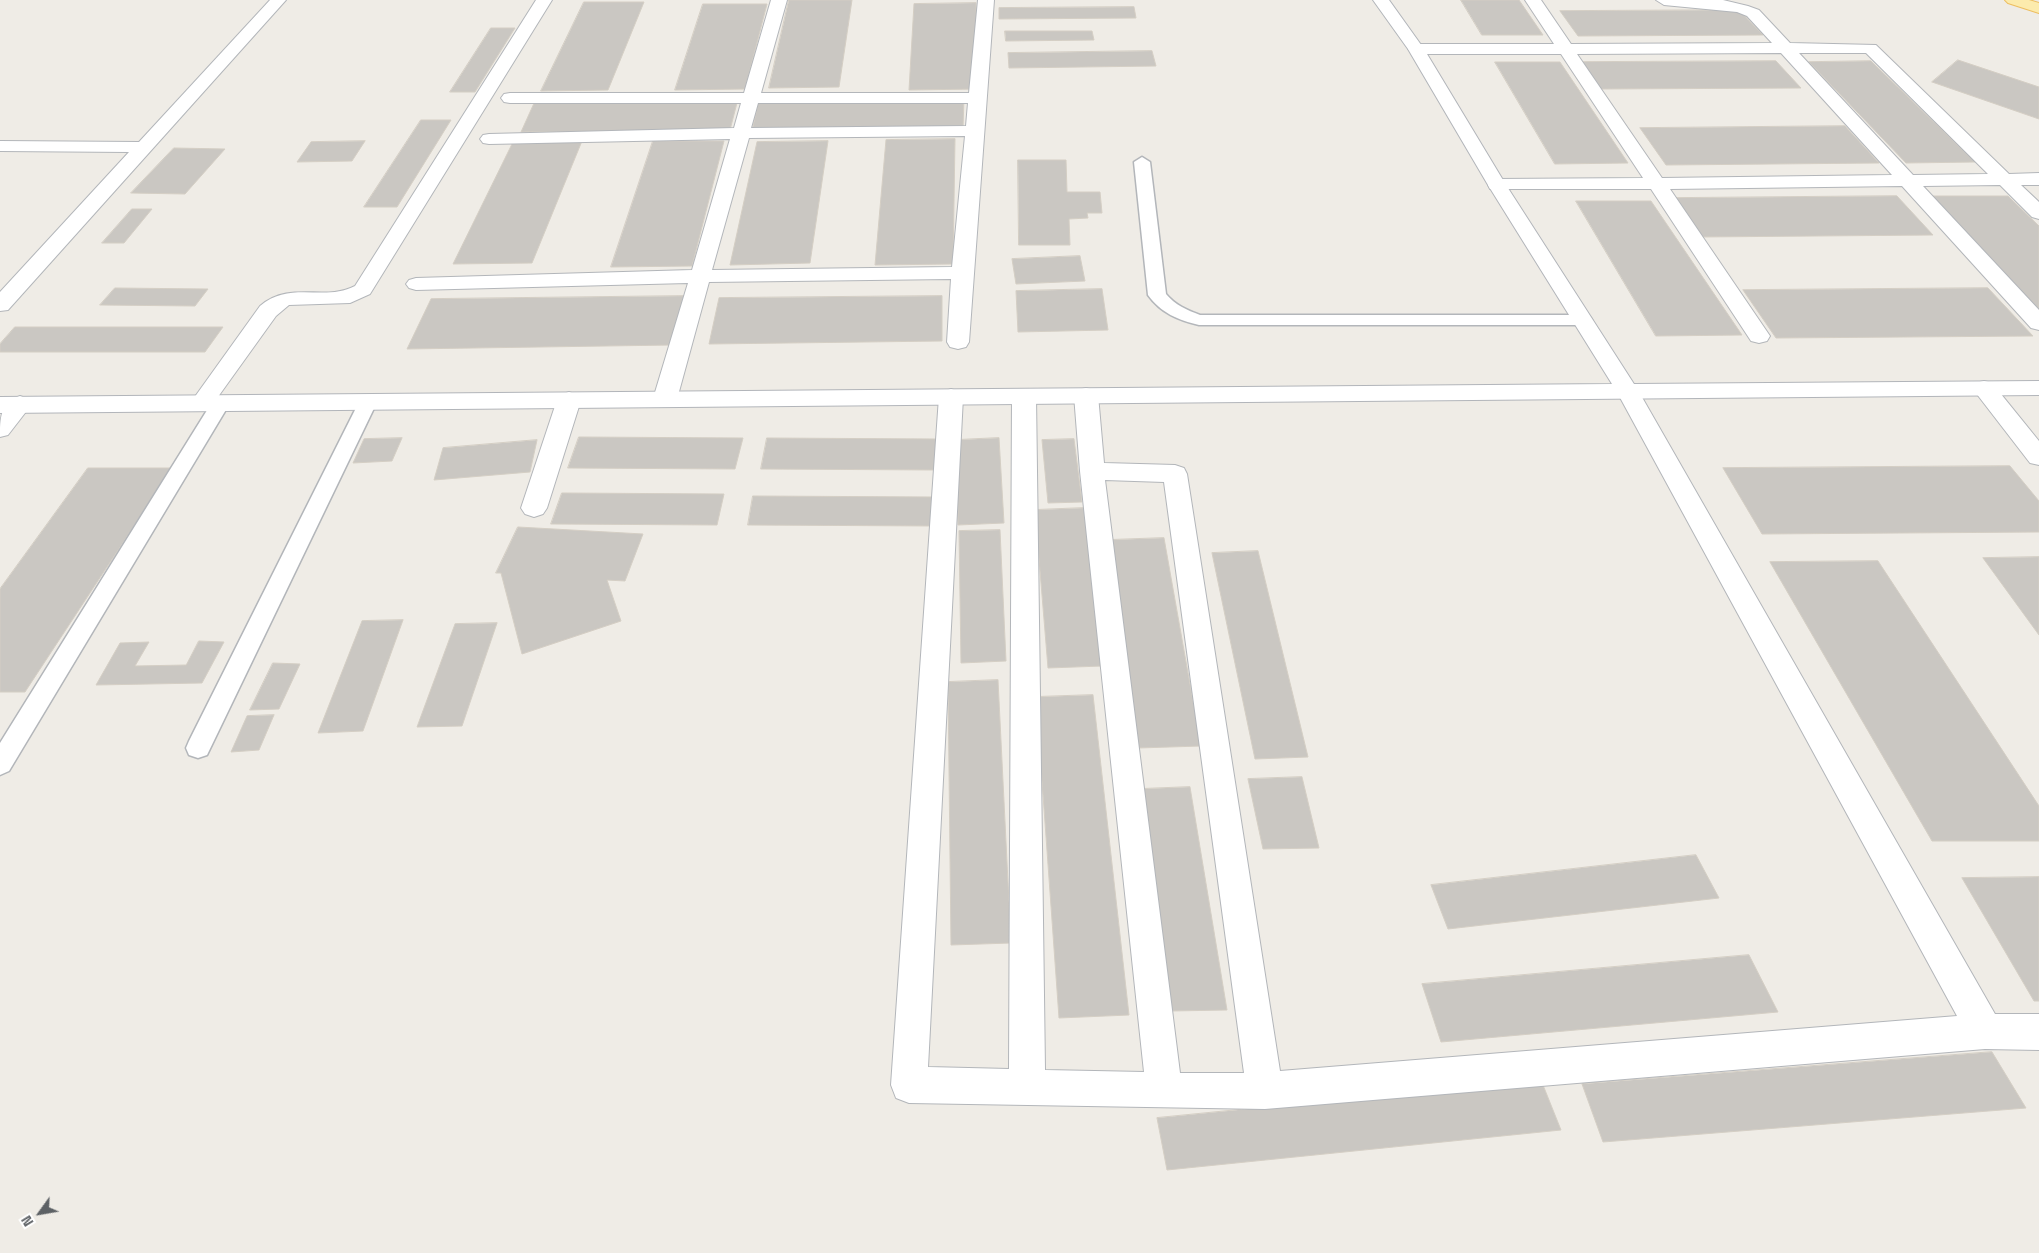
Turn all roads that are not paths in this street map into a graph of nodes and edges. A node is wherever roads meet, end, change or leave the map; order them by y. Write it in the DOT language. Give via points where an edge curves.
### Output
graph roads {
  1 [pos="278,0"];
  2 [pos="544,0"];
  3 [pos="780,0"];
  4 [pos="986,0"];
  5 [pos="1381,0"];
  6 [pos="1534,0"];
  7 [pos="1664,0"];
  8 [pos="2013,0"];
  9 [pos="2039,8"];
  10 [pos="1786,48"];
  11 [pos="1568,49"];
  12 [pos="1416,50"];
  13 [pos="510,98"];
  14 [pos="752,98"];
  15 [pos="976,98"];
  16 [pos="974,131"];
  17 [pos="741,132"];
  18 [pos="489,139"];
  19 [pos="0,146"];
  20 [pos="144,147"];
  21 [pos="1142,162"];
  22 [pos="2039,179"];
  23 [pos="1905,180"];
  24 [pos="2008,181"];
  25 [pos="1657,183"];
  26 [pos="1497,184"];
  27 [pos="2039,213"];
  28 [pos="962,273"];
  29 [pos="701,276"];
  30 [pos="416,284"];
  31 [pos="0,305"];
  32 [pos="1583,320"];
  33 [pos="2039,323"];
  34 [pos="1759,336"];
  35 [pos="958,342"];
  36 [pos="1984,388"];
  37 [pos="2039,388"];
  38 [pos="1628,392"];
  39 [pos="1086,395"];
  40 [pos="1024,396"];
  41 [pos="951,397"];
  42 [pos="665,399"];
  43 [pos="569,400"];
  44 [pos="368,402"];
  45 [pos="212,403"];
  46 [pos="10,404"];
  47 [pos="0,429"];
  48 [pos="2039,458"];
  49 [pos="1092,471"];
  50 [pos="534,508"];
  51 [pos="198,748"];
  52 [pos="0,764"];
  53 [pos="1985,1031"];
  54 [pos="2039,1032"];
  55 [pos="1027,1088"];
  56 [pos="1164,1091"];
  57 [pos="1265,1091"];
  1 -- 20 [label="street"];
  2 -- 45 [label="street" via="364,290 350,297 278,302 268,311"];
  3 -- 14 [label="street"];
  4 -- 15 [label="street"];
  5 -- 12 [label="street"];
  6 -- 11 [label="street"];
  7 -- 10 [label="street" via="1736,5 1753,13"];
  8 -- 9 [label="main road"];
  10 -- 11 [label="street"];
  10 -- 23 [label="street"];
  10 -- 24 [label="street" via="1870,48"];
  11 -- 12 [label="street"];
  11 -- 25 [label="street"];
  12 -- 26 [label="street"];
  13 -- 14 [label="street"];
  14 -- 15 [label="street"];
  14 -- 17 [label="street"];
  15 -- 16 [label="street"];
  16 -- 17 [label="street"];
  16 -- 28 [label="street"];
  17 -- 18 [label="street"];
  17 -- 29 [label="street"];
  19 -- 20 [label="street"];
  20 -- 31 [label="street"];
  21 -- 32 [label="lane" via="1157,295 1165,306 1175,312 1200,320"];
  22 -- 24 [label="street"];
  23 -- 24 [label="street"];
  23 -- 25 [label="street"];
  23 -- 33 [label="street"];
  24 -- 27 [label="street"];
  25 -- 26 [label="street"];
  25 -- 34 [label="street"];
  26 -- 32 [label="street"];
  28 -- 29 [label="street"];
  28 -- 35 [label="street"];
  29 -- 30 [label="street"];
  29 -- 42 [label="street"];
  32 -- 38 [label="street"];
  36 -- 37 [label="street"];
  36 -- 38 [label="street"];
  36 -- 48 [label="street"];
  38 -- 39 [label="street"];
  38 -- 53 [label="street"];
  39 -- 40 [label="street"];
  39 -- 49 [label="street"];
  40 -- 41 [label="street"];
  40 -- 55 [label="street"];
  41 -- 42 [label="street"];
  41 -- 55 [label="street" via="909,1086"];
  42 -- 43 [label="street"];
  43 -- 44 [label="street"];
  43 -- 50 [label="street"];
  44 -- 45 [label="street"];
  44 -- 51 [label="lane"];
  45 -- 46 [label="street"];
  45 -- 52 [label="lane"];
  46 -- 47 [label="street"];
  49 -- 56 [label="street"];
  49 -- 57 [label="street" via="1175,474"];
  53 -- 54 [label="street"];
  53 -- 57 [label="street"];
  55 -- 56 [label="street"];
  56 -- 57 [label="street"];
}
